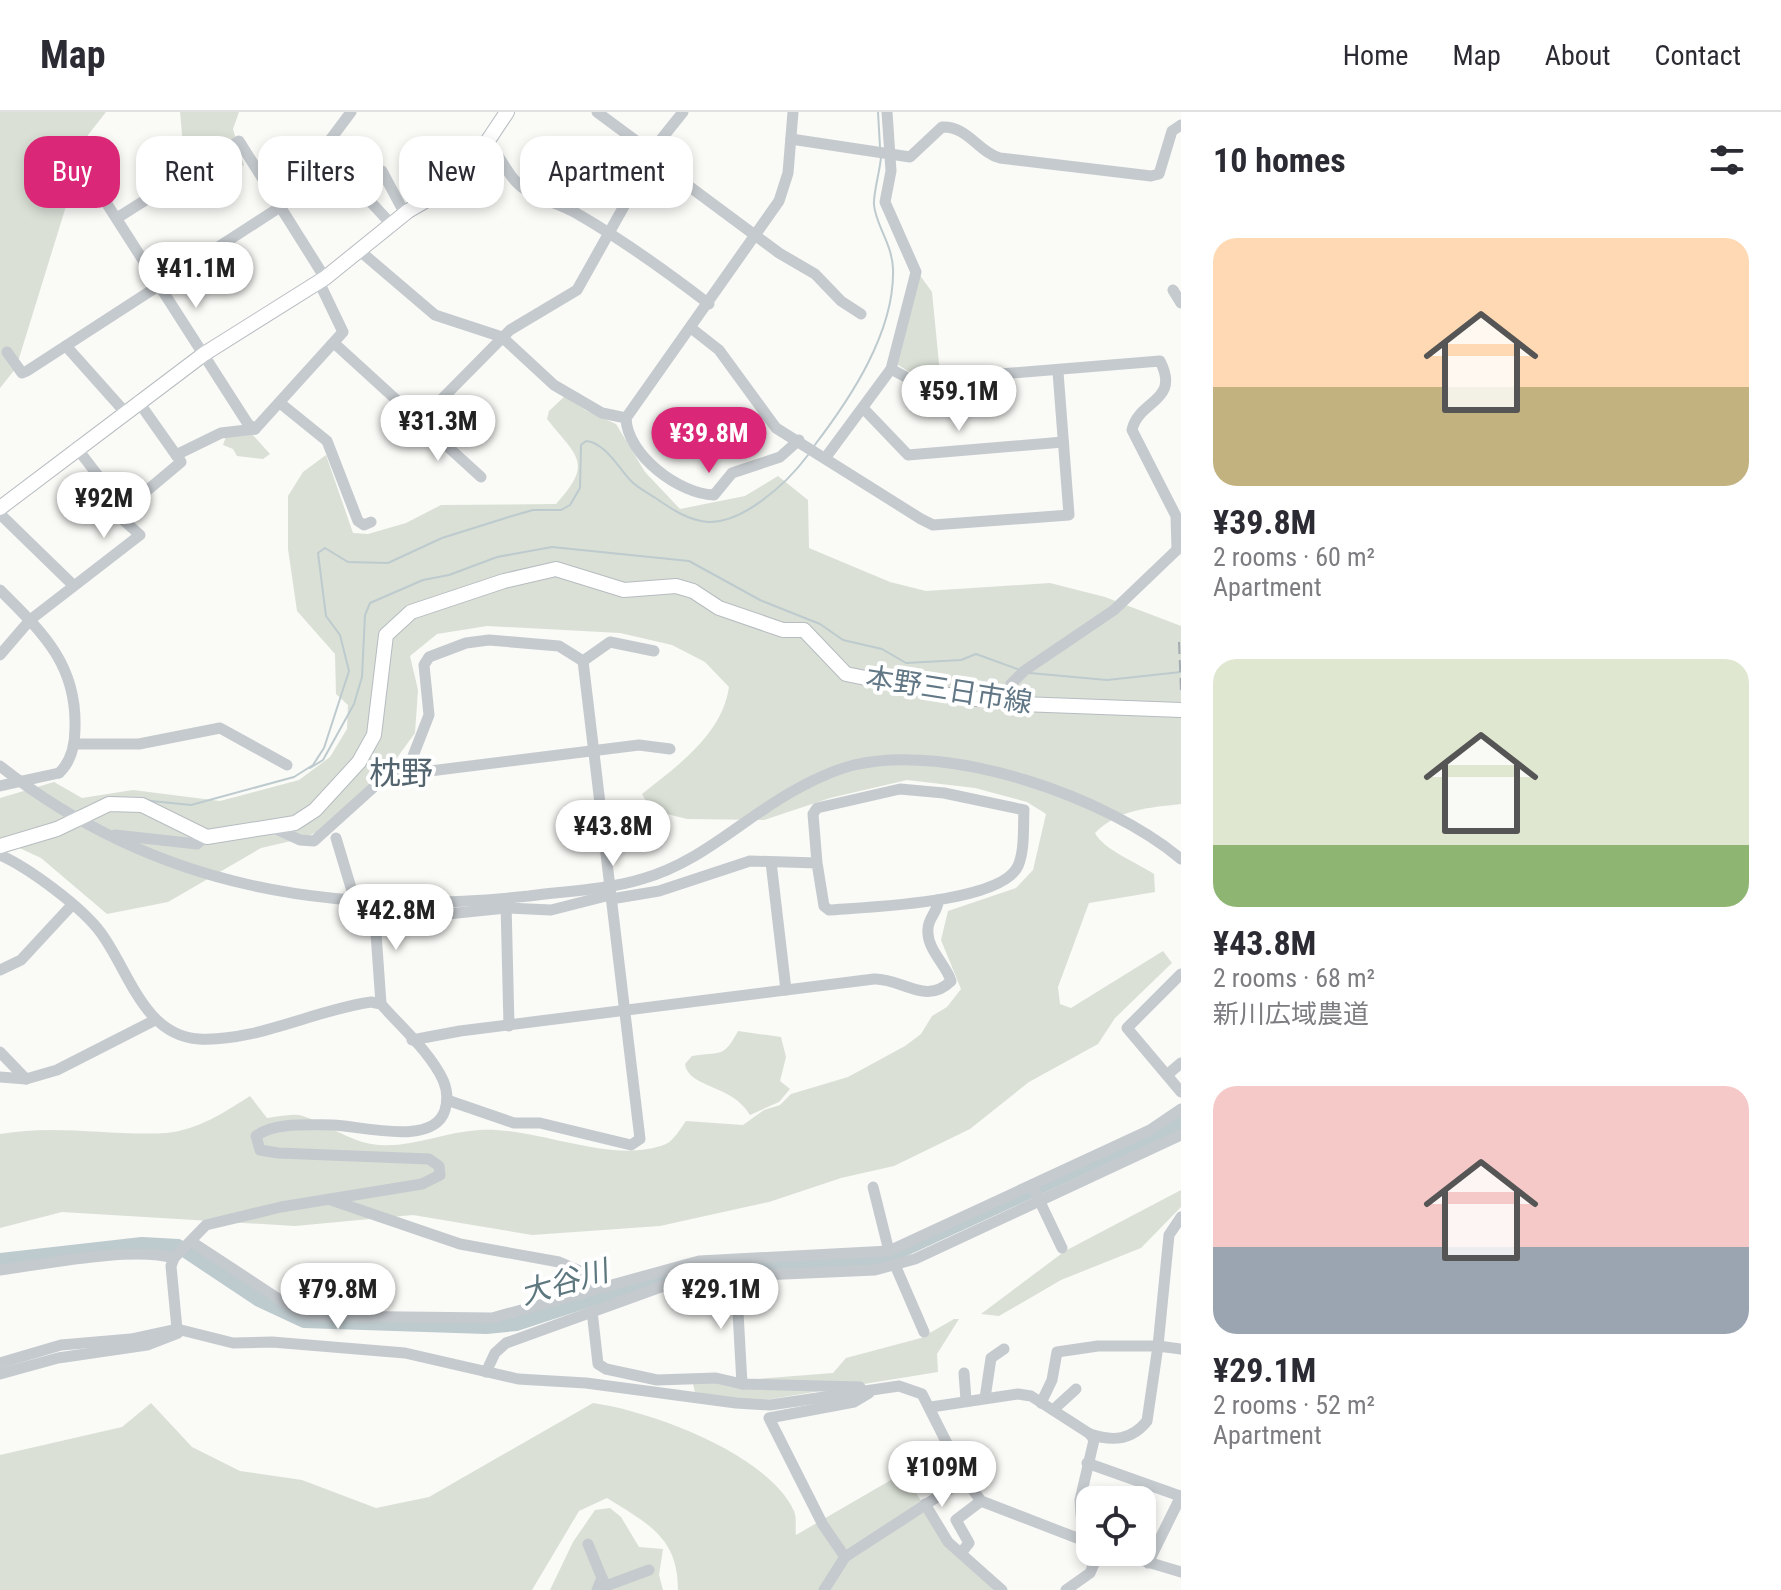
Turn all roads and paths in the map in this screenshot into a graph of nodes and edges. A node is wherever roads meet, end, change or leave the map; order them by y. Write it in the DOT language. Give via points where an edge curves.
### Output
graph roads {
  1 [pos="351,112"];
  2 [pos="507,112"];
  3 [pos="597,112"];
  4 [pos="683,112"];
  5 [pos="793,112"];
  6 [pos="887,112"];
  7 [pos="1181,125"];
  8 [pos="334,136"];
  9 [pos="492,136"];
  10 [pos="627,136"];
  11 [pos="665,136"];
  12 [pos="791,139"];
  13 [pos="891,153"];
  14 [pos="504,165"];
  15 [pos="258,172"];
  16 [pos="383,173"];
  17 [pos="693,186"];
  18 [pos="110,208"];
  19 [pos="278,208"];
  20 [pos="281,208"];
  21 [pos="376,208"];
  22 [pos="415,208"];
  23 [pos="621,208"];
  24 [pos="405,214"];
  25 [pos="117,218"];
  26 [pos="392,225"];
  27 [pos="608,231"];
  28 [pos="758,235"];
  29 [pos="360,251"];
  30 [pos="322,280"];
  31 [pos="159,285"];
  32 [pos="1173,290"];
  33 [pos="1181,303"];
  34 [pos="709,304"];
  35 [pos="861,314"];
  36 [pos="691,328"];
  37 [pos="502,337"];
  38 [pos="334,343"];
  39 [pos="66,346"];
  40 [pos="7,352"];
  41 [pos="204,354"];
  42 [pos="891,369"];
  43 [pos="1058,372"];
  44 [pos="138,401"];
  45 [pos="280,403"];
  46 [pos="863,408"];
  47 [pos="124,411"];
  48 [pos="626,418"];
  49 [pos="420,421"];
  50 [pos="255,429"];
  51 [pos="799,440"];
  52 [pos="1063,442"];
  53 [pos="76,447"];
  54 [pos="176,455"];
  55 [pos="826,457"];
  56 [pos="481,477"];
  57 [pos="0,508"];
  58 [pos="0,514"];
  59 [pos="118,515"];
  60 [pos="371,522"];
  61 [pos="1179,547"];
  62 [pos="73,585"];
  63 [pos="0,590"];
  64 [pos="30,620"];
  65 [pos="654,651"];
  66 [pos="0,655"];
  67 [pos="583,661"];
  68 [pos="1021,704"];
  69 [pos="1181,710"];
  70 [pos="75,744"];
  71 [pos="670,749"];
  72 [pos="592,751"];
  73 [pos="287,765"];
  74 [pos="0,766"];
  75 [pos="406,774"];
  76 [pos="0,786"];
  77 [pos="76,820"];
  78 [pos="274,828"];
  79 [pos="102,833"];
  80 [pos="205,836"];
  81 [pos="336,838"];
  82 [pos="0,846"];
  83 [pos="0,855"];
  84 [pos="1181,859"];
  85 [pos="771,862"];
  86 [pos="817,863"];
  87 [pos="610,894"];
  88 [pos="938,900"];
  89 [pos="355,901"];
  90 [pos="506,903"];
  91 [pos="71,906"];
  92 [pos="374,907"];
  93 [pos="0,970"];
  94 [pos="1181,974"];
  95 [pos="786,990"];
  96 [pos="381,1004"];
  97 [pos="624,1011"];
  98 [pos="155,1020"];
  99 [pos="509,1026"];
  100 [pos="412,1040"];
  101 [pos="0,1052"];
  102 [pos="1181,1063"];
  103 [pos="1167,1075"];
  104 [pos="0,1077"];
  105 [pos="26,1079"];
  106 [pos="1181,1092"];
  107 [pos="447,1100"];
  108 [pos="1180,1113"];
  109 [pos="1181,1135"];
  110 [pos="1032,1185"];
  111 [pos="873,1187"];
  112 [pos="330,1199"];
  113 [pos="1039,1200"];
  114 [pos="1181,1217"];
  115 [pos="192,1242"];
  116 [pos="1062,1248"];
  117 [pos="889,1251"];
  118 [pos="174,1258"];
  119 [pos="895,1265"];
  120 [pos="0,1270"];
  121 [pos="736,1276"];
  122 [pos="594,1289"];
  123 [pos="592,1311"];
  124 [pos="179,1330"];
  125 [pos="924,1332"];
  126 [pos="1158,1346"];
  127 [pos="1004,1349"];
  128 [pos="1181,1349"];
  129 [pos="0,1363"];
  130 [pos="486,1372"];
  131 [pos="964,1373"];
  132 [pos="0,1374"];
  133 [pos="742,1384"];
  134 [pos="1076,1389"];
  135 [pos="873,1390"];
  136 [pos="985,1398"];
  137 [pos="966,1400"];
  138 [pos="1041,1403"];
  139 [pos="931,1407"];
  140 [pos="1053,1410"];
  141 [pos="1090,1434"];
  142 [pos="1087,1463"];
  143 [pos="965,1479"];
  144 [pos="1083,1486"];
  145 [pos="1180,1496"];
  146 [pos="981,1501"];
  147 [pos="925,1504"];
  148 [pos="1076,1538"];
  149 [pos="588,1544"];
  150 [pos="1156,1546"];
  151 [pos="961,1553"];
  152 [pos="845,1557"];
  153 [pos="1156,1565"];
  154 [pos="1093,1566"];
  155 [pos="649,1570"];
  156 [pos="1181,1572"];
  157 [pos="602,1578"];
  158 [pos="597,1590"];
  159 [pos="824,1590"];
  160 [pos="1002,1590"];
  161 [pos="1066,1590"];
  1 -- 8 [label="street"];
  2 -- 9 [label="main road"];
  3 -- 10 [label="street"];
  4 -- 11 [label="street"];
  5 -- 12 [label="street"];
  6 -- 13 [label="street"];
  7 -- 13 [label="street" via="1172,131 1159,174 1151,176 990,156 971,136 951,127 942,127 910,157"];
  12 -- 13 [label="street"];
  12 -- 28 [label="street" via="779,201"];
  13 -- 42 [label="street" via="885,202 916,272"];
  14 -- 27 [label="street" via="526,191 555,200"];
  15 -- 25 [label="street" via="239,141"];
  16 -- 24 [label="street"];
  17 -- 28 [label="street"];
  18 -- 25 [label="street"];
  19 -- 31 [label="street"];
  20 -- 30 [label="street"];
  21 -- 26 [label="street"];
  22 -- 24 [label="main road"];
  23 -- 27 [label="street"];
  24 -- 26 [label="main road"];
  25 -- 31 [label="street"];
  26 -- 29 [label="main road"];
  27 -- 34 [label="street"];
  27 -- 37 [label="street" via="577,290"];
  28 -- 34 [label="street"];
  28 -- 35 [label="street"];
  29 -- 30 [label="main road"];
  29 -- 37 [label="street" via="435,315"];
  30 -- 38 [label="street" via="343,332"];
  30 -- 41 [label="main road"];
  31 -- 39 [label="street"];
  31 -- 41 [label="street"];
  32 -- 33 [label="street"];
  34 -- 36 [label="street"];
  36 -- 48 [label="street"];
  36 -- 51 [label="street" via="719,350 767,420"];
  37 -- 48 [label="street" via="554,385 602,413"];
  37 -- 49 [label="street"];
  38 -- 45 [label="street"];
  38 -- 49 [label="street"];
  39 -- 40 [label="street" via="22,373"];
  39 -- 47 [label="street"];
  41 -- 44 [label="main road"];
  41 -- 50 [label="street"];
  42 -- 43 [label="street" via="913,381"];
  42 -- 46 [label="street"];
  43 -- 52 [label="street"];
  43 -- 61 [label="street" via="1160,361 1176,373 1175,396 1141,414 1132,430 1176,516"];
  44 -- 47 [label="main road"];
  44 -- 54 [label="street"];
  45 -- 50 [label="street"];
  45 -- 60 [label="street" via="327,441 358,521"];
  46 -- 52 [label="street" via="908,455"];
  46 -- 55 [label="street"];
  47 -- 53 [label="main road"];
  48 -- 51 [label="street" via="626,427 651,464 672,483 706,495 714,495 732,473 780,457"];
  49 -- 56 [label="street"];
  50 -- 54 [label="street" via="221,433"];
  51 -- 55 [label="street"];
  52 -- 55 [label="street" via="1069,515 981,522 933,525"];
  53 -- 57 [label="main road"];
  53 -- 59 [label="street" via="106,486 102,501"];
  54 -- 59 [label="street" via="181,462"];
  58 -- 62 [label="street"];
  59 -- 62 [label="street" via="140,535"];
  61 -- 68 [label="street" via="1114,610 1024,671 1011,684"];
  62 -- 64 [label="street"];
  63 -- 64 [label="street"];
  64 -- 66 [label="street"];
  64 -- 70 [label="street" via="71,679"];
  65 -- 67 [label="street" via="610,642"];
  67 -- 72 [label="street"];
  67 -- 75 [label="street" via="548,644 489,640 429,657 424,665 429,715"];
  68 -- 69 [label="main road, 本野三日市線"];
  68 -- 78 [label="main road, 本野三日市線" via="846,674 804,630 783,630 676,586 624,590 556,569 436,601 395,625 381,654 374,735 359,762 315,810"];
  70 -- 73 [label="street" via="139,744 220,728"];
  70 -- 76 [label="street, bridge" via="59,773"];
  71 -- 72 [label="street" via="639,745"];
  72 -- 75 [label="street"];
  72 -- 87 [label="street"];
  74 -- 77 [label="street"];
  75 -- 78 [label="street" via="375,786 314,841"];
  77 -- 79 [label="street"];
  77 -- 80 [label="main road" via="109,804 129,802"];
  77 -- 82 [label="main road"];
  78 -- 80 [label="main road, 本野三日市線"];
  79 -- 80 [label="street" via="197,844"];
  79 -- 89 [label="street" via="219,879"];
  81 -- 89 [label="street"];
  83 -- 91 [label="street"];
  84 -- 87 [label="street" via="1150,833 1078,799 936,760 894,760 853,765 793,791 708,851"];
  85 -- 86 [label="street"];
  85 -- 87 [label="street" via="750,861 659,891"];
  85 -- 95 [label="street"];
  86 -- 88 [label="street" via="829,910"];
  86 -- 88 [label="street" via="817,808 900,789 1024,810 1018,867 971,894"];
  87 -- 90 [label="street"];
  87 -- 97 [label="street"];
  88 -- 95 [label="street" via="928,937 950,977 948,985 928,993 887,979"];
  89 -- 92 [label="street"];
  90 -- 92 [label="street"];
  90 -- 99 [label="street"];
  91 -- 93 [label="street" via="21,960"];
  91 -- 98 [label="street" via="100,931"];
  92 -- 96 [label="street"];
  94 -- 103 [label="street" via="1127,1028"];
  95 -- 97 [label="street"];
  96 -- 98 [label="street" via="351,1004 224,1038 181,1036"];
  96 -- 100 [label="street"];
  97 -- 99 [label="street"];
  97 -- 107 [label="street" via="638,1142 631,1145 540,1123 514,1123"];
  98 -- 105 [label="street" via="57,1070"];
  99 -- 100 [label="street"];
  100 -- 107 [label="street" via="444,1081"];
  101 -- 105 [label="street"];
  102 -- 103 [label="street"];
  103 -- 106 [label="street"];
  104 -- 105 [label="street"];
  107 -- 112 [label="street" via="440,1121 425,1128 389,1133 335,1125 267,1128 256,1136 260,1150 269,1152 429,1159 439,1166 440,1175 422,1184"];
  108 -- 110 [label="street"];
  109 -- 113 [label="street"];
  110 -- 113 [label="street"];
  110 -- 117 [label="street"];
  111 -- 117 [label="street"];
  112 -- 115 [label="street" via="206,1225"];
  112 -- 122 [label="street" via="460,1244 559,1262 587,1274"];
  113 -- 116 [label="street"];
  113 -- 119 [label="street"];
  114 -- 126 [label="street" via="1169,1235"];
  115 -- 118 [label="street"];
  115 -- 122 [label="street" via="286,1307 320,1316 492,1318"];
  117 -- 122 [label="street" via="699,1261"];
  118 -- 120 [label="street" via="99,1258"];
  118 -- 124 [label="street" via="171,1288"];
  119 -- 121 [label="street"];
  119 -- 125 [label="street"];
  121 -- 123 [label="street" via="669,1284"];
  121 -- 133 [label="street"];
  123 -- 130 [label="street" via="506,1343"];
  123 -- 133 [label="street" via="598,1364 606,1369 657,1380 716,1378"];
  124 -- 129 [label="street" via="61,1345"];
  124 -- 130 [label="street" via="233,1343 405,1353"];
  124 -- 132 [label="street" via="147,1345 58,1358"];
  126 -- 128 [label="street"];
  126 -- 138 [label="street" via="1057,1352"];
  126 -- 141 [label="street" via="1147,1421 1129,1437 1116,1440"];
  127 -- 136 [label="street" via="991,1358"];
  130 -- 135 [label="street" via="770,1405"];
  131 -- 137 [label="street"];
  133 -- 135 [label="street"];
  134 -- 140 [label="street"];
  135 -- 139 [label="street" via="915,1390"];
  135 -- 152 [label="street" via="854,1402 769,1418"];
  136 -- 137 [label="street"];
  136 -- 138 [label="street" via="1018,1394"];
  137 -- 139 [label="street"];
  138 -- 140 [label="street"];
  139 -- 143 [label="street"];
  140 -- 141 [label="street"];
  141 -- 142 [label="street" via="1094,1440"];
  142 -- 144 [label="street"];
  142 -- 145 [label="street"];
  143 -- 146 [label="street"];
  143 -- 147 [label="street"];
  145 -- 150 [label="street"];
  146 -- 148 [label="street"];
  146 -- 151 [label="street" via="956,1520 969,1543"];
  147 -- 151 [label="street"];
  147 -- 152 [label="street"];
  149 -- 157 [label="street"];
  151 -- 160 [label="street"];
  152 -- 159 [label="street"];
  153 -- 156 [label="street"];
  154 -- 161 [label="street"];
  155 -- 157 [label="street" via="606,1586"];
  157 -- 158 [label="street"];
}
